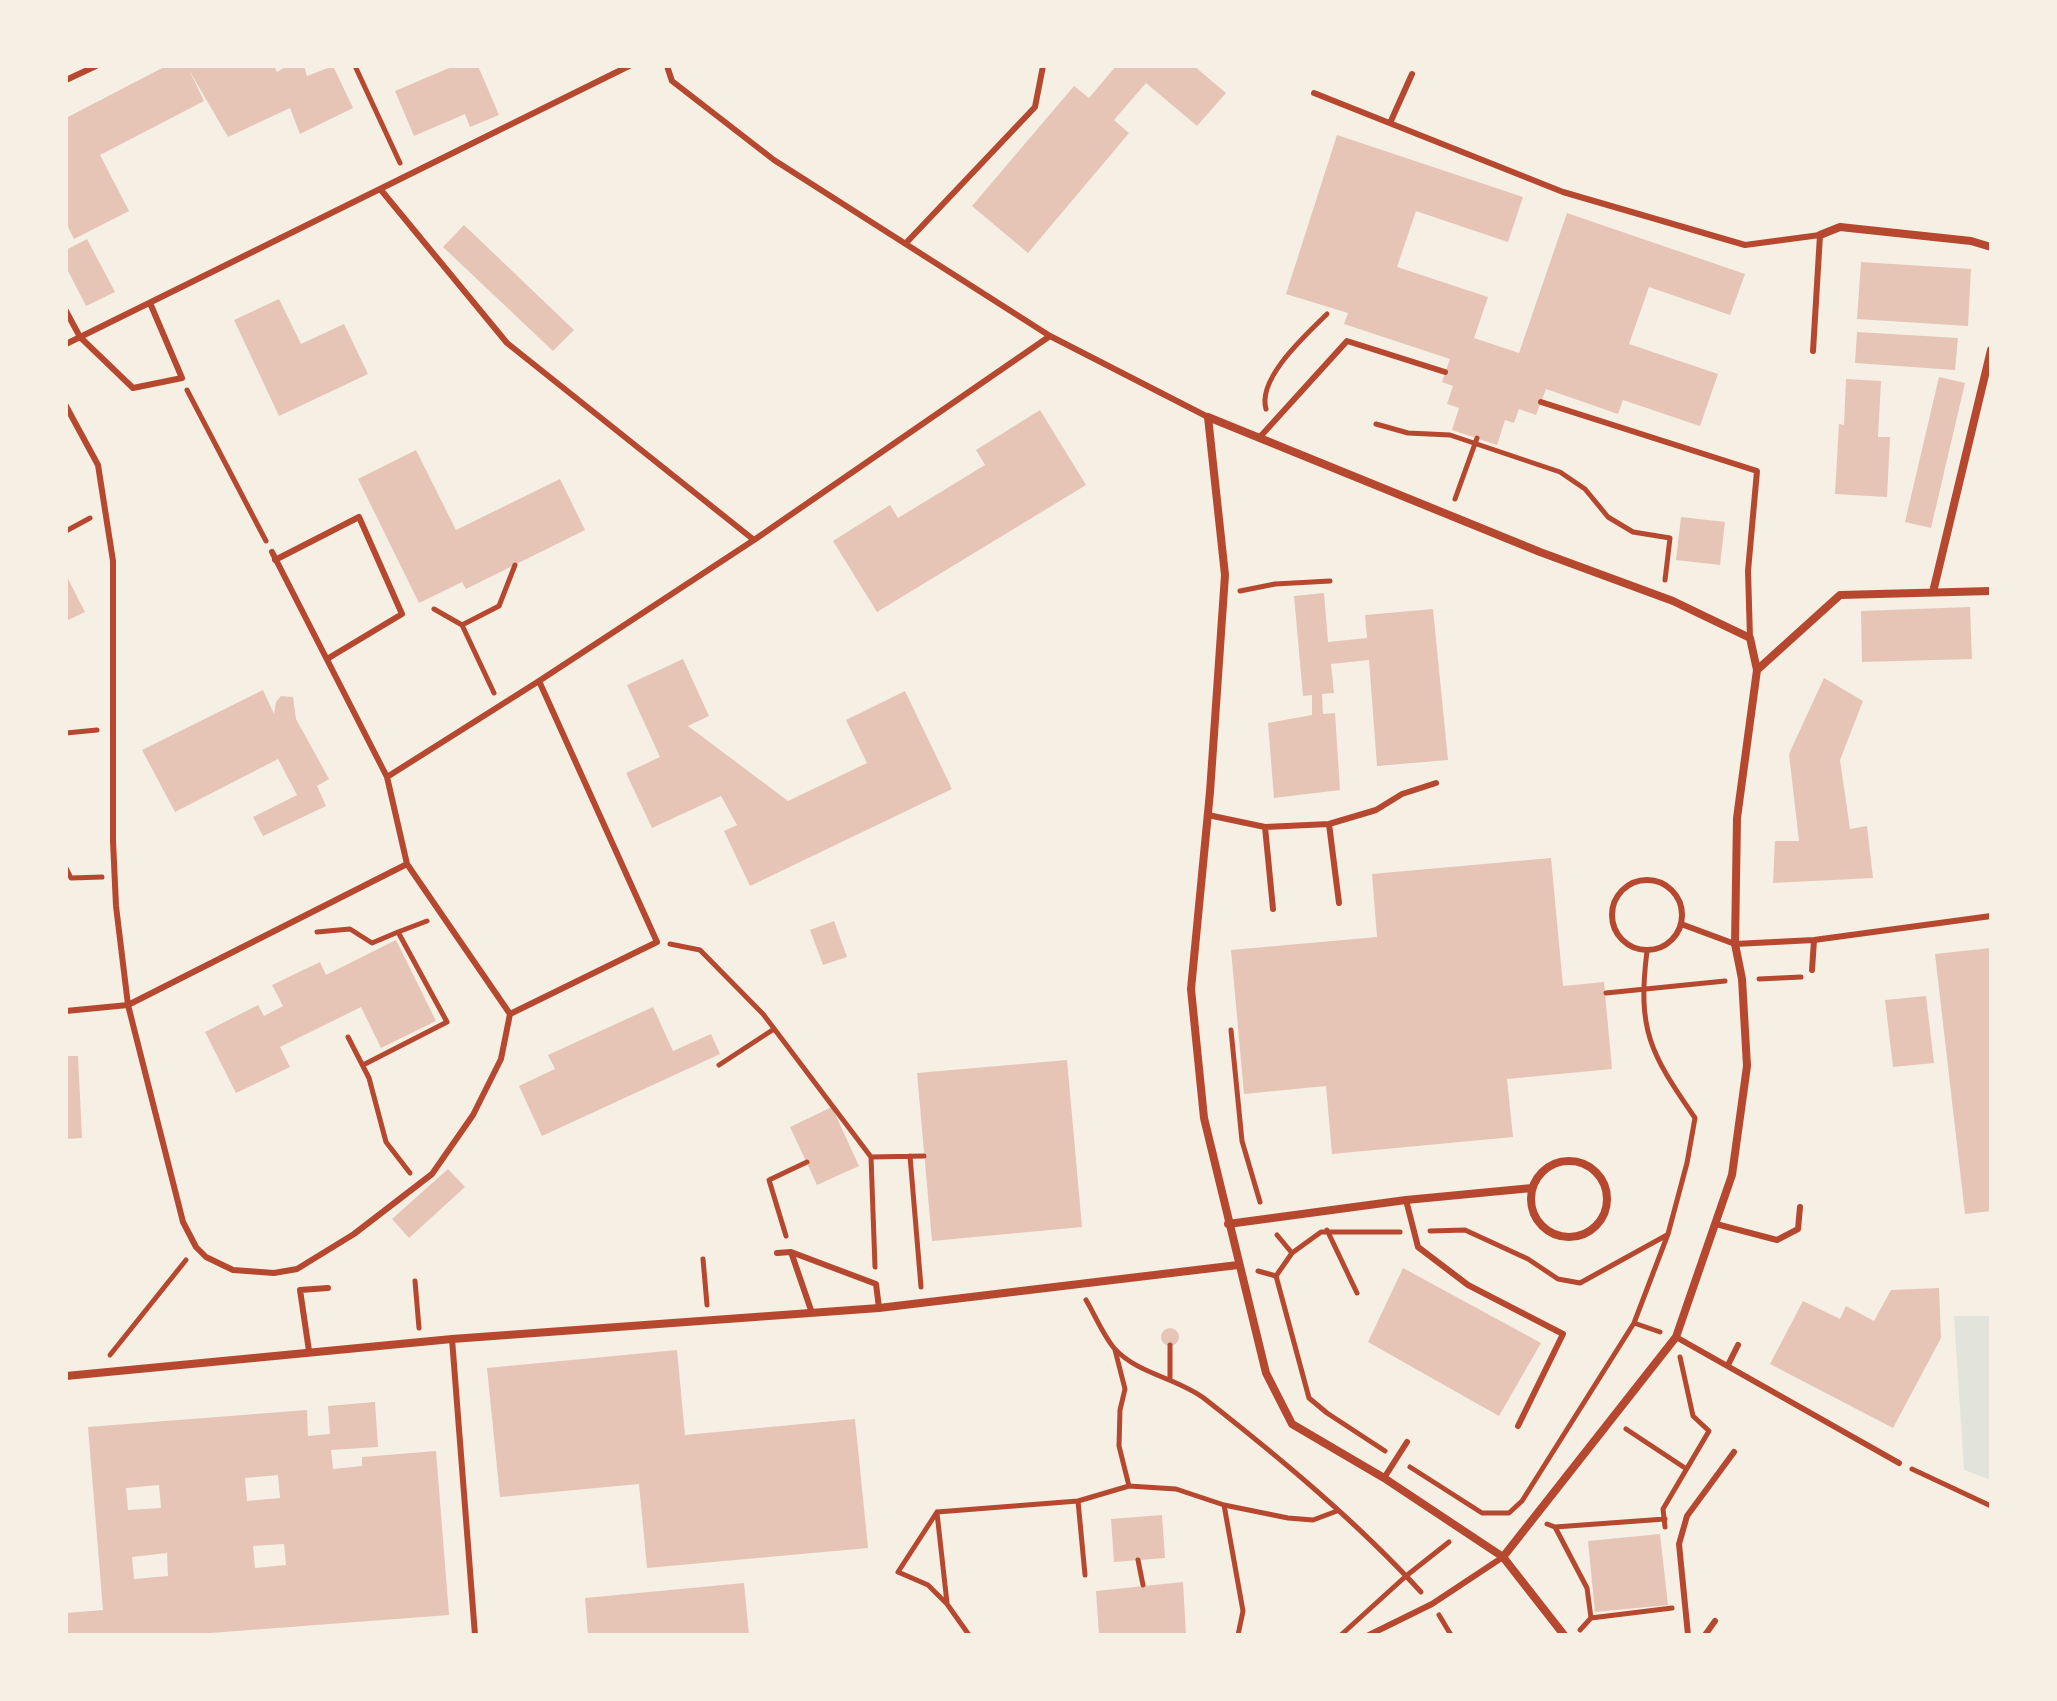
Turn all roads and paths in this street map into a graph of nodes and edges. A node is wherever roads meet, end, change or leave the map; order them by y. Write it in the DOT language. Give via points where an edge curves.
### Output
graph roads {
  1 [pos="96,66"];
  2 [pos="355,66"];
  3 [pos="629,66"];
  4 [pos="667,66"];
  5 [pos="1043,66"];
  6 [pos="1412,74"];
  7 [pos="66,80"];
  8 [pos="1314,93"];
  9 [pos="1390,123"];
  10 [pos="406,177"];
  11 [pos="381,190"];
  12 [pos="1820,235"];
  13 [pos="906,243"];
  14 [pos="1991,247"];
  15 [pos="150,303"];
  16 [pos="66,311"];
  17 [pos="1327,314"];
  18 [pos="1050,336"];
  19 [pos="80,337"];
  20 [pos="66,344"];
  21 [pos="1991,350"];
  22 [pos="1813,351"];
  23 [pos="1445,372"];
  24 [pos="182,378"];
  25 [pos="1541,402"];
  26 [pos="66,406"];
  27 [pos="1208,417"];
  28 [pos="1376,424"];
  29 [pos="1271,426"];
  30 [pos="1259,438"];
  31 [pos="1476,441"];
  32 [pos="1449,515"];
  33 [pos="754,540"];
  34 [pos="274,556"];
  35 [pos="515,565"];
  36 [pos="1330,581"];
  37 [pos="1991,591"];
  38 [pos="1933,592"];
  39 [pos="1224,594"];
  40 [pos="1662,597"];
  41 [pos="434,609"];
  42 [pos="462,625"];
  43 [pos="1750,638"];
  44 [pos="327,659"];
  45 [pos="1757,670"];
  46 [pos="539,681"];
  47 [pos="500,706"];
  48 [pos="112,728"];
  49 [pos="66,733"];
  50 [pos="387,777"];
  51 [pos="1436,783"];
  52 [pos="1208,815"];
  53 [pos="1329,824"];
  54 [pos="1265,827"];
  55 [pos="407,864"];
  56 [pos="66,868"];
  57 [pos="115,876"];
  58 [pos="1339,903"];
  59 [pos="1273,909"];
  60 [pos="442,915"];
  61 [pos="1991,916"];
  62 [pos="1681,924"];
  63 [pos="317,932"];
  64 [pos="398,932"];
  65 [pos="1814,940"];
  66 [pos="657,942"];
  67 [pos="1735,944"];
  68 [pos="1812,974"];
  69 [pos="1742,979"];
  70 [pos="1606,993"];
  71 [pos="128,1005"];
  72 [pos="66,1011"];
  73 [pos="510,1014"];
  74 [pos="774,1029"];
  75 [pos="1231,1030"];
  76 [pos="348,1037"];
  77 [pos="363,1065"];
  78 [pos="719,1065"];
  79 [pos="910,1156"];
  80 [pos="924,1156"];
  81 [pos="871,1157"];
  82 [pos="807,1162"];
  83 [pos="419,1184"];
  84 [pos="1532,1188"];
  85 [pos="1406,1200"];
  86 [pos="1800,1207"];
  87 [pos="1317,1211"];
  88 [pos="1267,1218"];
  89 [pos="1228,1224"];
  90 [pos="1716,1224"];
  91 [pos="1328,1232"];
  92 [pos="1414,1232"];
  93 [pos="1668,1234"];
  94 [pos="196,1247"];
  95 [pos="791,1252"];
  96 [pos="777,1253"];
  97 [pos="1292,1253"];
  98 [pos="703,1259"];
  99 [pos="1238,1265"];
  100 [pos="1276,1276"];
  101 [pos="415,1281"];
  102 [pos="1076,1283"];
  103 [pos="876,1284"];
  104 [pos="328,1288"];
  105 [pos="1357,1293"];
  106 [pos="922,1302"];
  107 [pos="879,1308"];
  108 [pos="812,1313"];
  109 [pos="708,1322"];
  110 [pos="1634,1323"];
  111 [pos="1655,1330"];
  112 [pos="1676,1337"];
  113 [pos="452,1339"];
  114 [pos="420,1342"];
  115 [pos="1170,1345"];
  116 [pos="1738,1345"];
  117 [pos="1114,1348"];
  118 [pos="309,1351"];
  119 [pos="1728,1365"];
  120 [pos="92,1373"];
  121 [pos="66,1376"];
  122 [pos="1170,1380"];
  123 [pos="1611,1419"];
  124 [pos="1518,1426"];
  125 [pos="1407,1442"];
  126 [pos="1734,1452"];
  127 [pos="1899,1463"];
  128 [pos="1685,1468"];
  129 [pos="1384,1478"];
  130 [pos="1129,1486"];
  131 [pos="1078,1501"];
  132 [pos="1224,1505"];
  133 [pos="1991,1506"];
  134 [pos="1471,1507"];
  135 [pos="1337,1511"];
  136 [pos="937,1512"];
  137 [pos="1665,1519"];
  138 [pos="1460,1528"];
  139 [pos="1666,1534"];
  140 [pos="1503,1557"];
  141 [pos="1138,1560"];
  142 [pos="1085,1575"];
  143 [pos="1406,1576"];
  144 [pos="1143,1585"];
  145 [pos="1671,1593"];
  146 [pos="947,1604"];
  147 [pos="1432,1604"];
  148 [pos="1591,1618"];
  149 [pos="1715,1621"];
  150 [pos="475,1635"];
  151 [pos="969,1635"];
  152 [pos="1238,1635"];
  153 [pos="1341,1635"];
  154 [pos="1369,1635"];
  155 [pos="1451,1635"];
  156 [pos="1564,1635"];
  157 [pos="1576,1635"];
  158 [pos="1688,1635"];
  159 [pos="1705,1635"];
  1 -- 7 [label="lane"];
  2 -- 10 [label="path"];
  3 -- 10 [label="lane"];
  4 -- 13 [label="lane" via="672,81 774,160"];
  5 -- 13 [label="lane" via="1035,107"];
  6 -- 9 [label="lane"];
  8 -- 9 [label="lane"];
  9 -- 12 [label="lane" via="1563,192 1745,245"];
  10 -- 11 [label="lane"];
  11 -- 15 [label="lane"];
  11 -- 33 [label="lane" via="507,343"];
  12 -- 14 [label="street" via="1840,227"];
  12 -- 22 [label="lane"];
  13 -- 18 [label="lane"];
  15 -- 19 [label="lane"];
  15 -- 24 [label="lane"];
  16 -- 19 [label="lane"];
  17 -- 29 [label="path" via="1276,370 1263,401"];
  18 -- 27 [label="lane"];
  18 -- 33 [label="lane"];
  19 -- 20 [label="lane"];
  19 -- 24 [label="lane" via="133,388"];
  21 -- 38 [label="street"];
  23 -- 29 [label="lane" via="1347,341"];
  24 -- 34 [label="path"];
  25 -- 43 [label="lane" via="1757,471 1748,571"];
  26 -- 48 [label="lane" via="98,465 113,561"];
  27 -- 30 [label="street"];
  27 -- 39 [label="street"];
  28 -- 31 [label="path"];
  29 -- 30 [label="lane"];
  30 -- 32 [label="street"];
  31 -- 32 [label="path"];
  31 -- 40 [label="path" via="1560,472 1585,489 1608,517 1633,532 1670,538"];
  32 -- 40 [label="street"];
  33 -- 46 [label="lane"];
  34 -- 44 [label="lane"];
  34 -- 44 [label="lane" via="359,517 402,614"];
  35 -- 42 [label="path" via="499,606"];
  36 -- 39 [label="path"];
  37 -- 38 [label="street"];
  38 -- 45 [label="street" via="1840,595"];
  39 -- 52 [label="street"];
  40 -- 43 [label="street"];
  41 -- 42 [label="path"];
  42 -- 47 [label="path"];
  43 -- 45 [label="street"];
  44 -- 50 [label="lane"];
  45 -- 67 [label="street" via="1737,818"];
  46 -- 47 [label="lane"];
  46 -- 66 [label="lane"];
  47 -- 50 [label="lane"];
  48 -- 49 [label="path"];
  48 -- 57 [label="lane"];
  50 -- 55 [label="lane"];
  51 -- 53 [label="lane"];
  52 -- 54 [label="lane"];
  52 -- 89 [label="street" via="1191,989 1204,1118"];
  53 -- 54 [label="lane"];
  53 -- 58 [label="lane"];
  54 -- 59 [label="lane"];
  55 -- 60 [label="lane"];
  55 -- 71 [label="lane"];
  56 -- 57 [label="path" via="71,878"];
  57 -- 71 [label="lane"];
  60 -- 64 [label="path"];
  60 -- 73 [label="lane"];
  61 -- 65 [label="lane"];
  62 -- 62 [label="lane" via="1673,891 1652,881 1630,884 1614,901 1617,935 1636,949 1669,943"];
  62 -- 67 [label="lane"];
  63 -- 64 [label="path" via="350,929 372,943"];
  64 -- 77 [label="path" via="447,1022"];
  65 -- 67 [label="lane"];
  65 -- 68 [label="lane"];
  66 -- 73 [label="lane"];
  66 -- 74 [label="path" via="700,950"];
  67 -- 69 [label="street"];
  68 -- 69 [label="path"];
  69 -- 70 [label="path"];
  69 -- 90 [label="street" via="1747,1066 1732,1175"];
  71 -- 72 [label="lane"];
  71 -- 94 [label="lane" via="183,1222"];
  73 -- 83 [label="lane" via="501,1059 473,1115 432,1174"];
  74 -- 78 [label="path"];
  74 -- 81 [label="path"];
  75 -- 88 [label="path" via="1242,1141"];
  76 -- 77 [label="path"];
  77 -- 83 [label="path" via="386,1142"];
  79 -- 80 [label="path"];
  79 -- 81 [label="path"];
  79 -- 106 [label="path"];
  81 -- 103 [label="path"];
  82 -- 95 [label="path" via="769,1180"];
  83 -- 94 [label="lane" via="297,1269 233,1270"];
  84 -- 84 [label="street" via="1546,1168 1581,1163 1606,1188 1604,1213 1576,1236 1551,1232 1534,1214"];
  84 -- 85 [label="street"];
  85 -- 87 [label="street"];
  85 -- 92 [label="lane"];
  86 -- 90 [label="lane" via="1798,1229 1777,1240"];
  87 -- 88 [label="street"];
  87 -- 91 [label="path"];
  88 -- 89 [label="street"];
  88 -- 97 [label="path"];
  89 -- 99 [label="street"];
  90 -- 112 [label="street"];
  91 -- 92 [label="path"];
  91 -- 97 [label="path"];
  91 -- 105 [label="path"];
  92 -- 93 [label="path" via="1465,1230 1558,1279 1580,1283"];
  92 -- 124 [label="lane" via="1418,1247 1468,1285 1563,1334"];
  94 -- 120 [label="path"];
  95 -- 96 [label="lane"];
  95 -- 103 [label="lane"];
  95 -- 108 [label="lane"];
  97 -- 100 [label="path"];
  98 -- 109 [label="path"];
  99 -- 102 [label="street"];
  99 -- 129 [label="street" via="1266,1373 1292,1424"];
  101 -- 114 [label="path"];
  102 -- 106 [label="street"];
  102 -- 117 [label="path"];
  103 -- 107 [label="lane"];
  104 -- 118 [label="lane" via="300,1290"];
  106 -- 107 [label="street"];
  107 -- 108 [label="street"];
  108 -- 109 [label="street"];
  109 -- 113 [label="street"];
  110 -- 111 [label="path"];
  112 -- 119 [label="lane"];
  112 -- 123 [label="street"];
  112 -- 128 [label="path" via="1693,1416 1709,1431"];
  113 -- 114 [label="street"];
  113 -- 150 [label="lane"];
  114 -- 118 [label="street"];
  115 -- 122 [label="path"];
  116 -- 119 [label="lane"];
  117 -- 122 [label="path"];
  117 -- 130 [label="path" via="1125,1389 1119,1446"];
  118 -- 120 [label="street"];
  119 -- 127 [label="lane"];
  120 -- 121 [label="street"];
  122 -- 135 [label="path" via="1195,1391"];
  123 -- 128 [label="path"];
  123 -- 140 [label="street"];
  125 -- 129 [label="lane"];
  126 -- 158 [label="lane" via="1687,1516 1679,1544"];
  127 -- 133 [label="path"];
  128 -- 137 [label="path" via="1663,1509"];
  129 -- 138 [label="street"];
  130 -- 131 [label="path"];
  130 -- 132 [label="path" via="1176,1489"];
  131 -- 136 [label="path"];
  131 -- 142 [label="path"];
  132 -- 135 [label="path" via="1313,1520"];
  132 -- 152 [label="path" via="1243,1611"];
  134 -- 138 [label="path"];
  135 -- 143 [label="path"];
  136 -- 146 [label="path"];
  136 -- 146 [label="path" via="898,1572 928,1585"];
  137 -- 139 [label="path"];
  137 -- 148 [label="path" via="1555,1527 1587,1588"];
  138 -- 140 [label="street"];
  138 -- 143 [label="path"];
  140 -- 147 [label="lane"];
  140 -- 156 [label="street"];
  141 -- 144 [label="path"];
  143 -- 147 [label="path"];
  143 -- 153 [label="path"];
  145 -- 148 [label="path" via="1672,1608"];
  146 -- 151 [label="path"];
  147 -- 154 [label="lane"];
  147 -- 155 [label="path"];
  148 -- 157 [label="path"];
  149 -- 159 [label="lane"];
}
